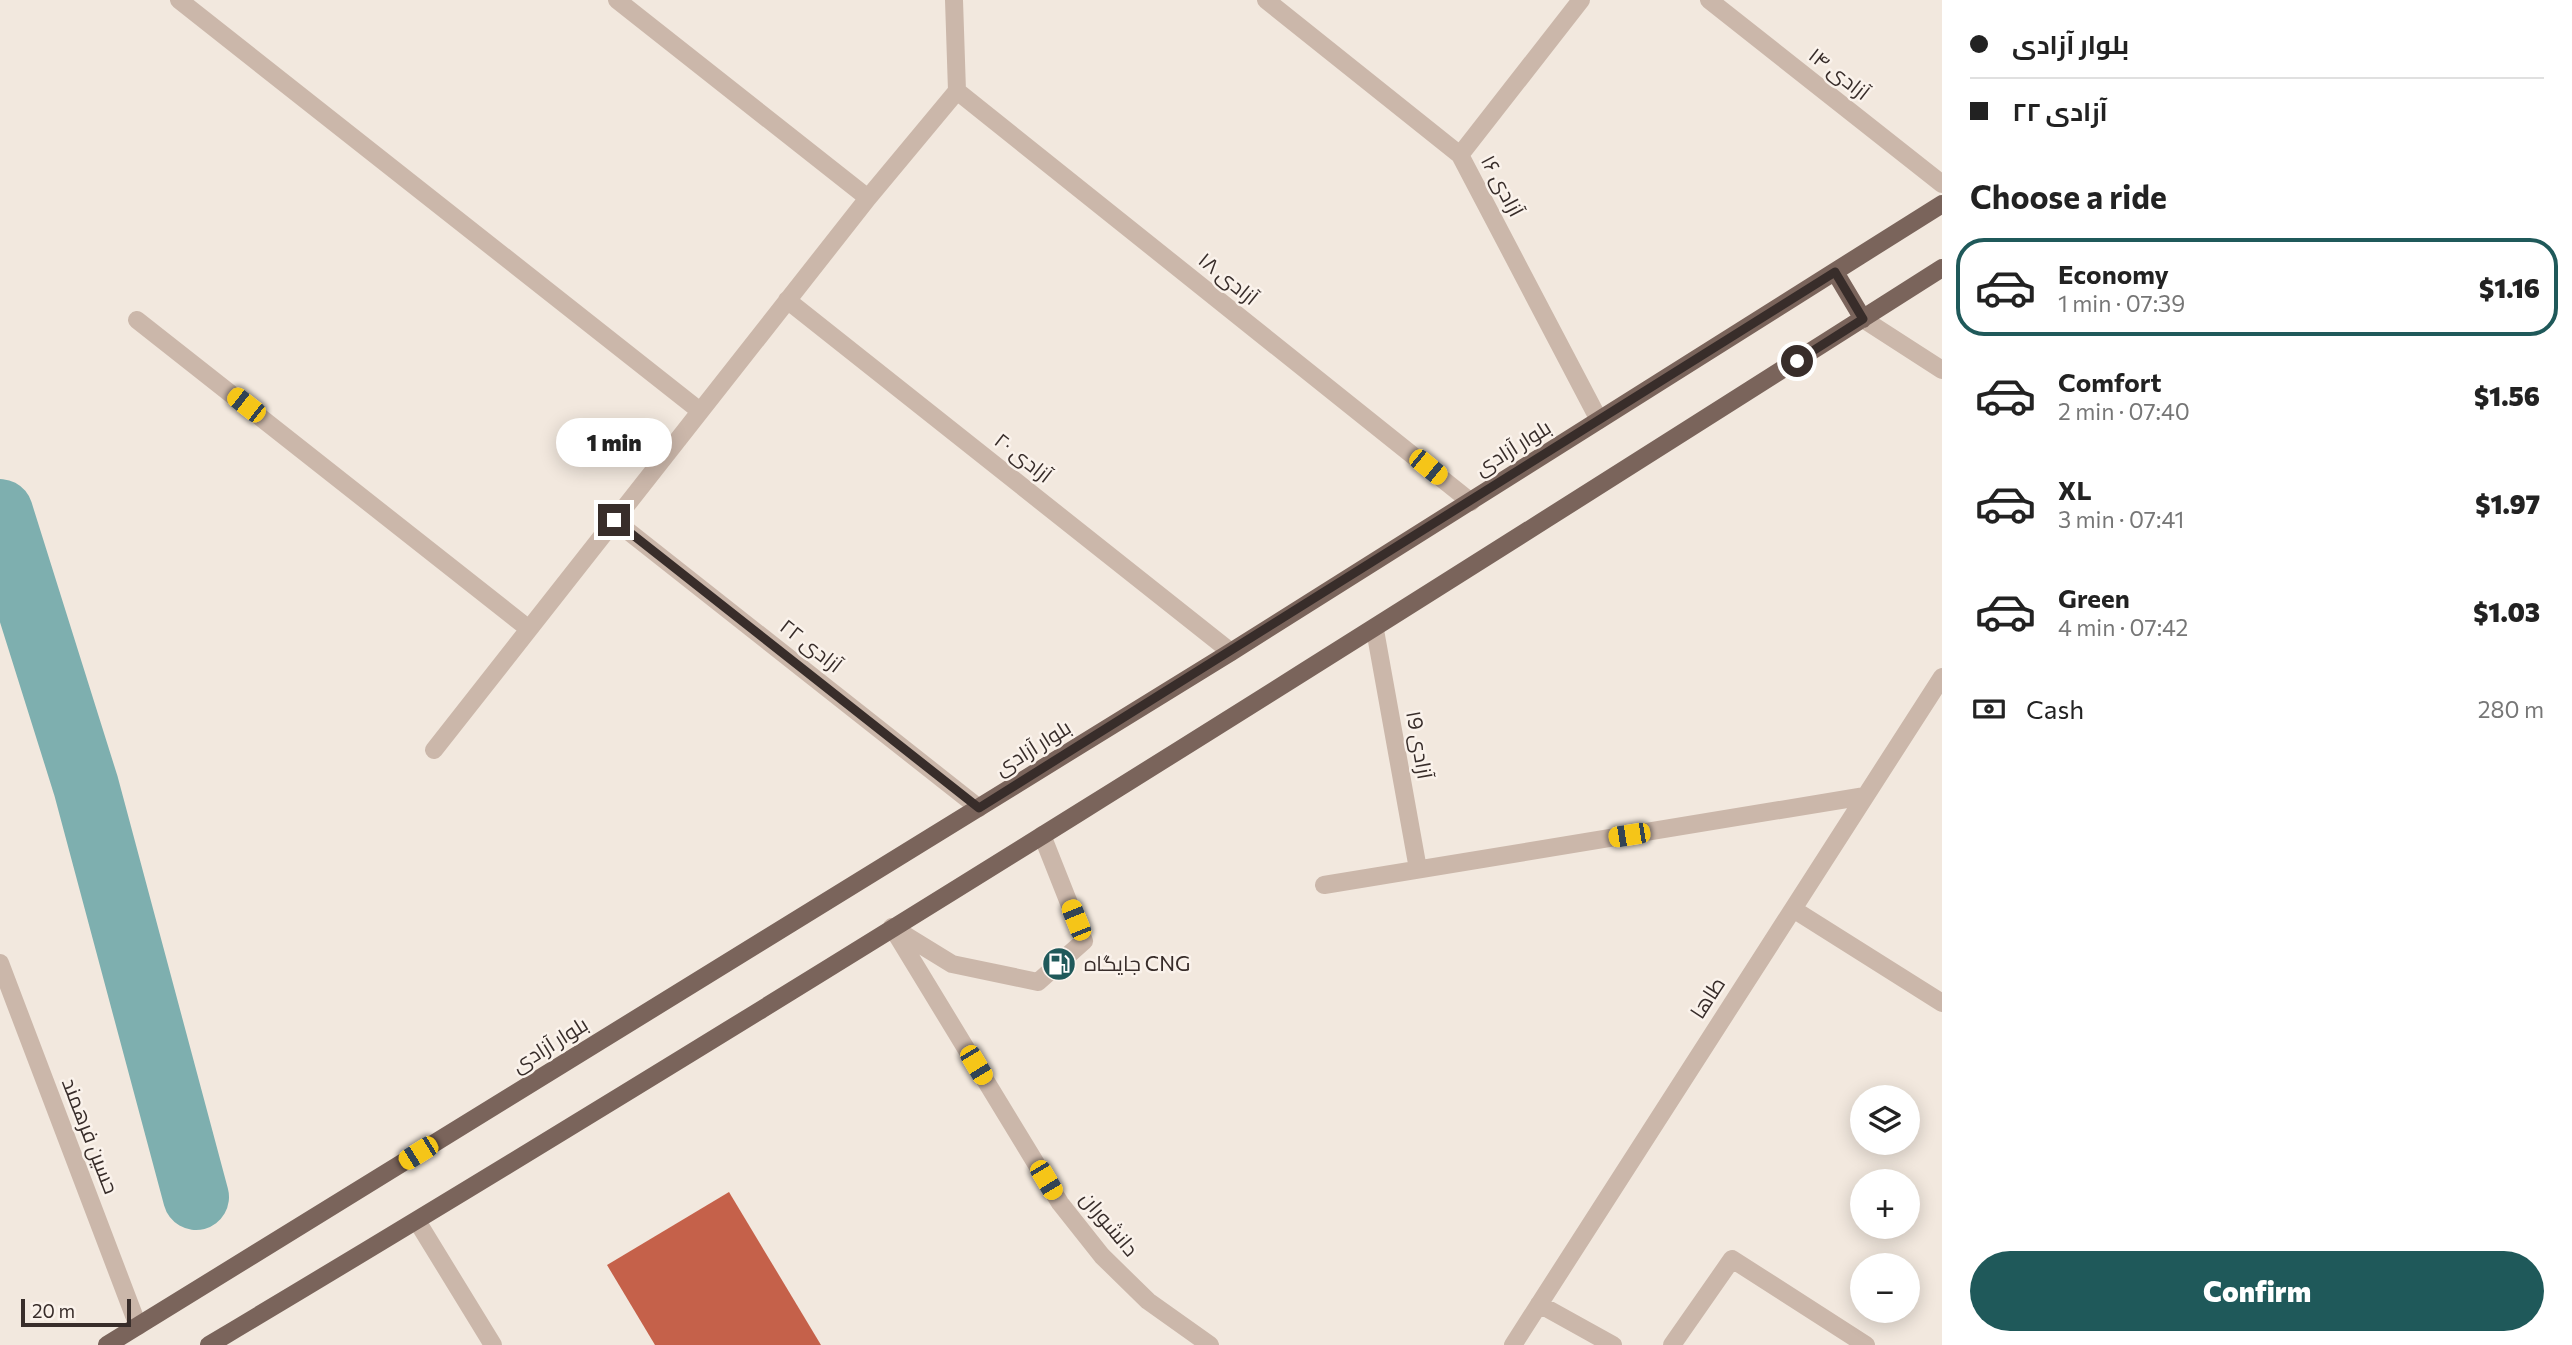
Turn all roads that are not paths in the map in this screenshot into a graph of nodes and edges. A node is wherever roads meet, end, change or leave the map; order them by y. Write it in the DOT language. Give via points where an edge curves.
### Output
graph roads {
  1 [pos="179,0"];
  2 [pos="617,0"];
  3 [pos="954,0"];
  4 [pos="1266,0"];
  5 [pos="1581,0"];
  6 [pos="1709,0"];
  7 [pos="957,91"];
  8 [pos="1460,155"];
  9 [pos="1942,184"];
  10 [pos="868,198"];
  11 [pos="1942,204"];
  12 [pos="1942,268"];
  13 [pos="1835,272"];
  14 [pos="787,300"];
  15 [pos="1863,319"];
  16 [pos="137,320"];
  17 [pos="1942,370"];
  18 [pos="700,411"];
  19 [pos="1599,420"];
  20 [pos="1471,502"];
  21 [pos="614,520"];
  22 [pos="529,629"];
  23 [pos="1374,629"];
  24 [pos="1231,652"];
  25 [pos="1941,682"];
  26 [pos="434,750"];
  27 [pos="1865,796"];
  28 [pos="979,808"];
  29 [pos="1042,835"];
  30 [pos="1418,869"];
  31 [pos="1324,885"];
  32 [pos="1793,909"];
  33 [pos="892,927"];
  34 [pos="0,963"];
  35 [pos="1942,1003"];
  36 [pos="417,1221"];
  37 [pos="1539,1304"];
  38 [pos="138,1326"];
  39 [pos="107,1345"];
  40 [pos="209,1345"];
  41 [pos="494,1345"];
  42 [pos="1210,1345"];
  43 [pos="1513,1345"];
  44 [pos="1613,1345"];
  45 [pos="1672,1345"];
  46 [pos="1866,1345"];
  1 -- 18 [label="street"];
  2 -- 10 [label="street"];
  3 -- 7 [label="street"];
  4 -- 8 [label="street, آزادی ۱۶"];
  5 -- 8 [label="street"];
  6 -- 9 [label="street, آزادی ۱۴"];
  7 -- 10 [label="street"];
  7 -- 20 [label="street, آزادی ۱۸"];
  8 -- 19 [label="street, آزادی ۱۶"];
  10 -- 14 [label="street"];
  11 -- 13 [label="main road, بلوار آزادی"];
  12 -- 15 [label="main road"];
  13 -- 15 [label="main road"];
  13 -- 19 [label="main road, بلوار آزادی"];
  14 -- 18 [label="street"];
  14 -- 24 [label="street, آزادی ۲۰"];
  15 -- 17 [label="street"];
  15 -- 23 [label="main road"];
  16 -- 22 [label="street"];
  18 -- 21 [label="street"];
  19 -- 20 [label="main road, بلوار آزادی"];
  20 -- 24 [label="main road, بلوار آزادی"];
  21 -- 22 [label="street"];
  21 -- 28 [label="street, آزادی ۲۲"];
  22 -- 26 [label="street"];
  23 -- 29 [label="main road"];
  23 -- 30 [label="street, آزادی ۱9"];
  24 -- 28 [label="main road, بلوار آزادی"];
  25 -- 27 [label="street, طاها"];
  27 -- 30 [label="street"];
  27 -- 32 [label="street, طاها"];
  28 -- 38 [label="main road, بلوار آزادی"];
  29 -- 33 [label="main road"];
  29 -- 33 [label="street" via="1084,941 1038,982 952,964"];
  30 -- 31 [label="street"];
  32 -- 35 [label="street"];
  32 -- 37 [label="street, طاها"];
  33 -- 36 [label="main road"];
  33 -- 42 [label="street, دانشوران" via="1060,1203 1102,1256 1148,1301"];
  34 -- 38 [label="street, حسین فرهمند"];
  36 -- 40 [label="main road"];
  36 -- 41 [label="street"];
  37 -- 43 [label="street, طاها"];
  37 -- 44 [label="street"];
  38 -- 39 [label="main road, بلوار آزادی"];
  45 -- 46 [label="street" via="1732,1259"];
}
